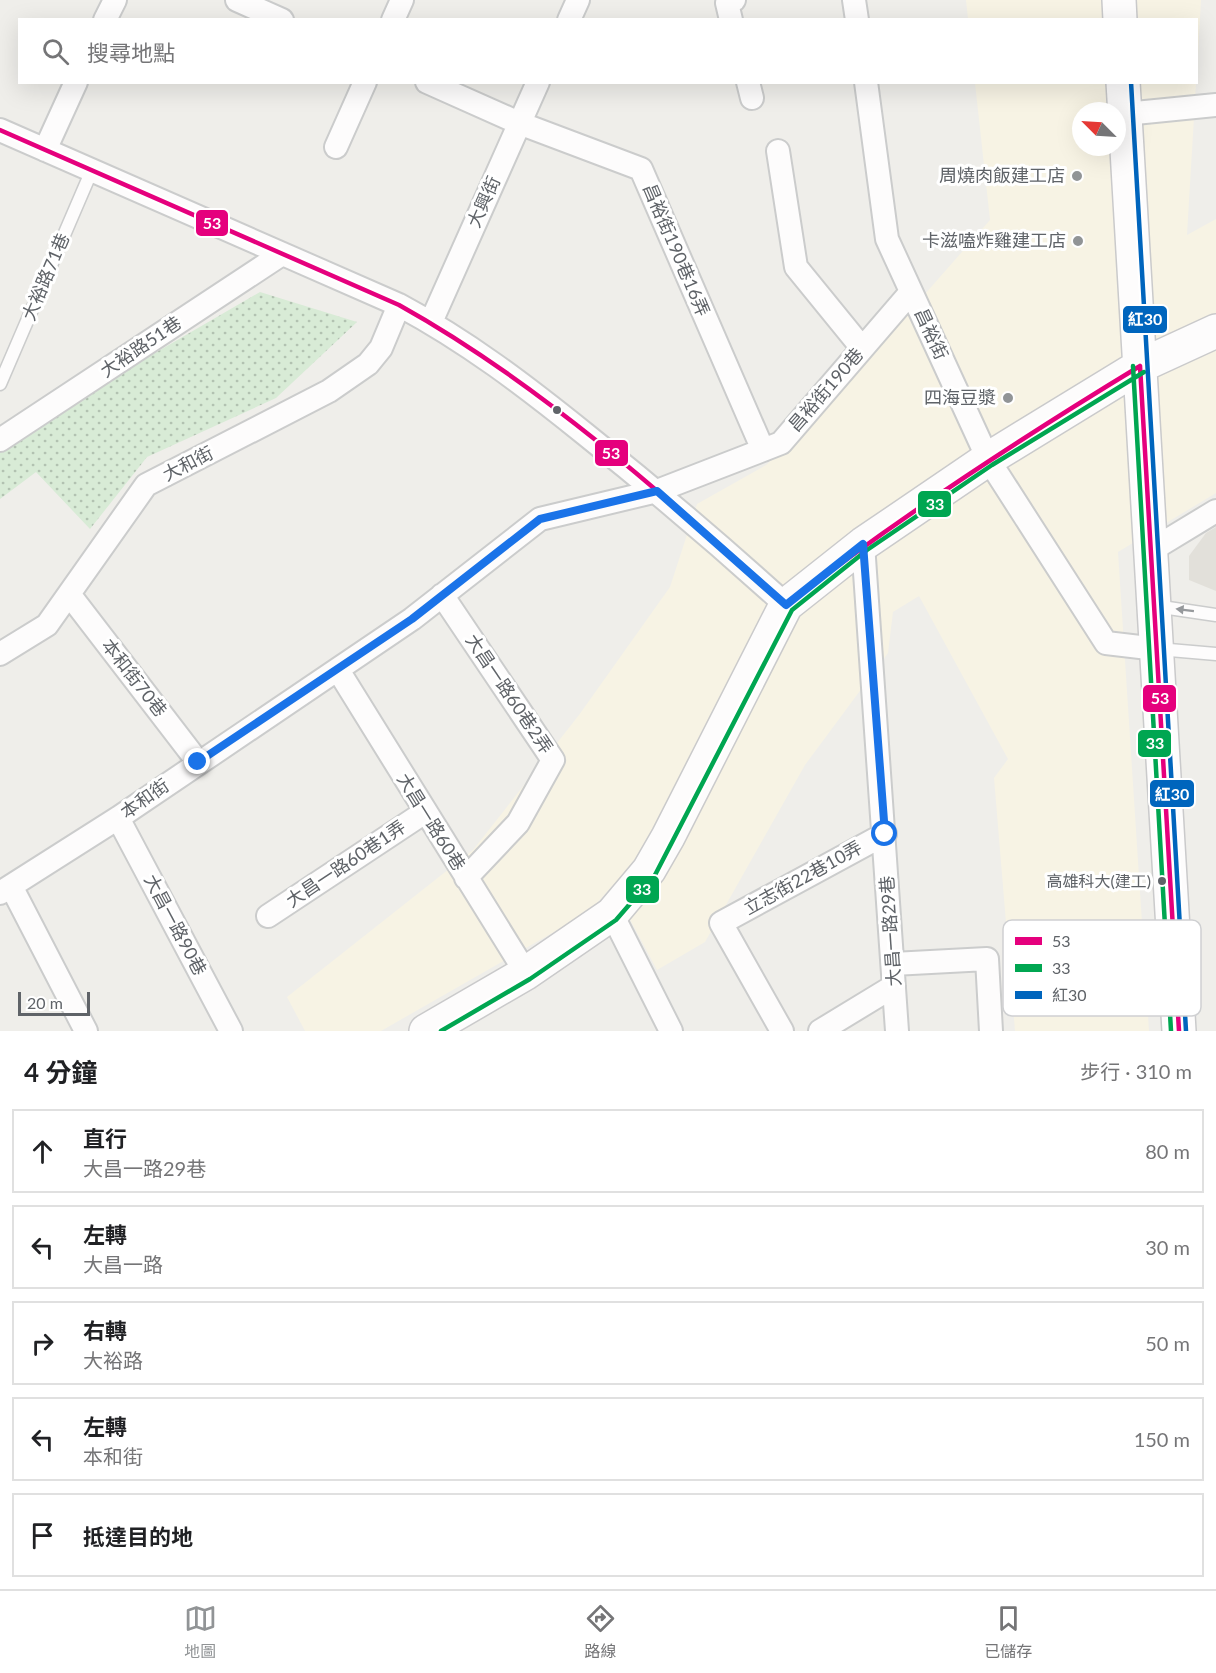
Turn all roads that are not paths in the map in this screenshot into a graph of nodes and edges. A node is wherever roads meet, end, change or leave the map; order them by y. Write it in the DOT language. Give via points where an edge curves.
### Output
graph roads {
  1 [pos="115,0"];
  2 [pos="237,0"];
  3 [pos="402,0"];
  4 [pos="578,0"];
  5 [pos="734,0"];
  6 [pos="854,0"];
  7 [pos="1119,0"];
  8 [pos="106,18"];
  9 [pos="278,18"];
  10 [pos="394,18"];
  11 [pos="570,18"];
  12 [pos="731,18"];
  13 [pos="857,18"];
  14 [pos="1120,18"];
  15 [pos="75,84"];
  16 [pos="364,84"];
  17 [pos="431,84"];
  18 [pos="537,84"];
  19 [pos="866,84"];
  20 [pos="1124,98"];
  21 [pos="1216,105"];
  22 [pos="519,123"];
  23 [pos="0,130"];
  24 [pos="336,147"];
  25 [pos="45,150"];
  26 [pos="778,151"];
  27 [pos="92,170"];
  28 [pos="282,254"];
  29 [pos="911,292"];
  30 [pos="399,304"];
  31 [pos="431,322"];
  32 [pos="1216,331"];
  33 [pos="862,348"];
  34 [pos="1140,366"];
  35 [pos="0,384"];
  36 [pos="0,440"];
  37 [pos="763,450"];
  38 [pos="988,459"];
  39 [pos="657,491"];
  40 [pos="1216,511"];
  41 [pos="863,544"];
  42 [pos="1150,551"];
  43 [pos="69,594"];
  44 [pos="442,595"];
  45 [pos="786,605"];
  46 [pos="1154,606"];
  47 [pos="1216,615"];
  48 [pos="1157,649"];
  49 [pos="0,654"];
  50 [pos="1216,654"];
  51 [pos="338,670"];
  52 [pos="198,762"];
  53 [pos="425,812"];
  54 [pos="118,818"];
  55 [pos="885,834"];
  56 [pos="466,878"];
  57 [pos="5,889"];
  58 [pos="612,914"];
  59 [pos="268,916"];
  60 [pos="1173,920"];
  61 [pos="893,964"];
  62 [pos="526,973"];
  63 [pos="894,986"];
  64 [pos="1178,1016"];
  65 [pos="86,1031"];
  66 [pos="231,1031"];
  67 [pos="426,1031"];
  68 [pos="671,1031"];
  69 [pos="782,1031"];
  70 [pos="820,1031"];
  71 [pos="897,1031"];
  72 [pos="991,1031"];
  73 [pos="1179,1031"];
  1 -- 8 [label="street"];
  2 -- 9 [label="street"];
  3 -- 10 [label="street"];
  4 -- 11 [label="street"];
  5 -- 12 [label="street" via="727,3"];
  6 -- 13 [label="street"];
  7 -- 14 [label="street"];
  15 -- 25 [label="street"];
  16 -- 24 [label="street"];
  17 -- 22 [label="street, 昌裕街190巷16弄"];
  18 -- 22 [label="street, 大興街"];
  19 -- 29 [label="street, 昌裕街" via="887,239"];
  20 -- 21 [label="street"];
  20 -- 34 [label="street"];
  22 -- 31 [label="street, 大興街"];
  22 -- 37 [label="street, 昌裕街190巷16弄" via="641,169"];
  23 -- 25 [label="street"];
  25 -- 27 [label="street"];
  26 -- 33 [label="street" via="796,267"];
  27 -- 28 [label="street"];
  27 -- 35 [label="lane, 大裕路71巷"];
  28 -- 30 [label="street"];
  28 -- 36 [label="street, 大裕路51巷"];
  29 -- 33 [label="street, 昌裕街190巷"];
  29 -- 38 [label="street, 昌裕街"];
  30 -- 31 [label="street"];
  30 -- 43 [label="street, 大和街" via="381,348 368,364 329,391 146,485"];
  31 -- 39 [label="street" via="500,366"];
  32 -- 34 [label="street"];
  33 -- 37 [label="street, 昌裕街190巷" via="781,442"];
  34 -- 38 [label="street"];
  34 -- 42 [label="street"];
  37 -- 39 [label="street, 昌裕街190巷"];
  38 -- 41 [label="street"];
  38 -- 48 [label="street, 昌裕街" via="1106,643"];
  39 -- 44 [label="street, 本和街" via="540,519"];
  39 -- 45 [label="street"];
  40 -- 42 [label="street"];
  41 -- 45 [label="street"];
  41 -- 55 [label="street, 大昌一路29巷"];
  42 -- 46 [label="street"];
  43 -- 49 [label="street, 大和街" via="47,625"];
  43 -- 52 [label="street, 本和街70巷"];
  44 -- 51 [label="street, 本和街"];
  44 -- 56 [label="street, 大昌一路60巷2弄" via="553,760 518,823"];
  45 -- 58 [label="street" via="668,837 649,870"];
  47 -- 46 [label="lane, one-way"];
  46 -- 48 [label="street"];
  48 -- 50 [label="lane"];
  48 -- 60 [label="street"];
  51 -- 52 [label="street, 本和街"];
  51 -- 53 [label="street, 大昌一路60巷"];
  52 -- 54 [label="street, 本和街"];
  53 -- 56 [label="street, 大昌一路60巷"];
  53 -- 59 [label="street, 大昌一路60巷1弄"];
  54 -- 57 [label="street, 本和街"];
  54 -- 66 [label="street, 大昌一路90巷"];
  55 -- 61 [label="street, 大昌一路29巷"];
  55 -- 69 [label="street, 立志街22巷10弄" via="721,923"];
  56 -- 62 [label="street, 大昌一路60巷"];
  57 -- 65 [label="street"];
  58 -- 62 [label="street"];
  58 -- 68 [label="street"];
  61 -- 63 [label="street, 大昌一路29巷"];
  61 -- 72 [label="street" via="987,959"];
  62 -- 67 [label="street"];
  63 -- 70 [label="street"];
  63 -- 71 [label="street, 大昌一路29巷"];
  64 -- 73 [label="street"];
}
